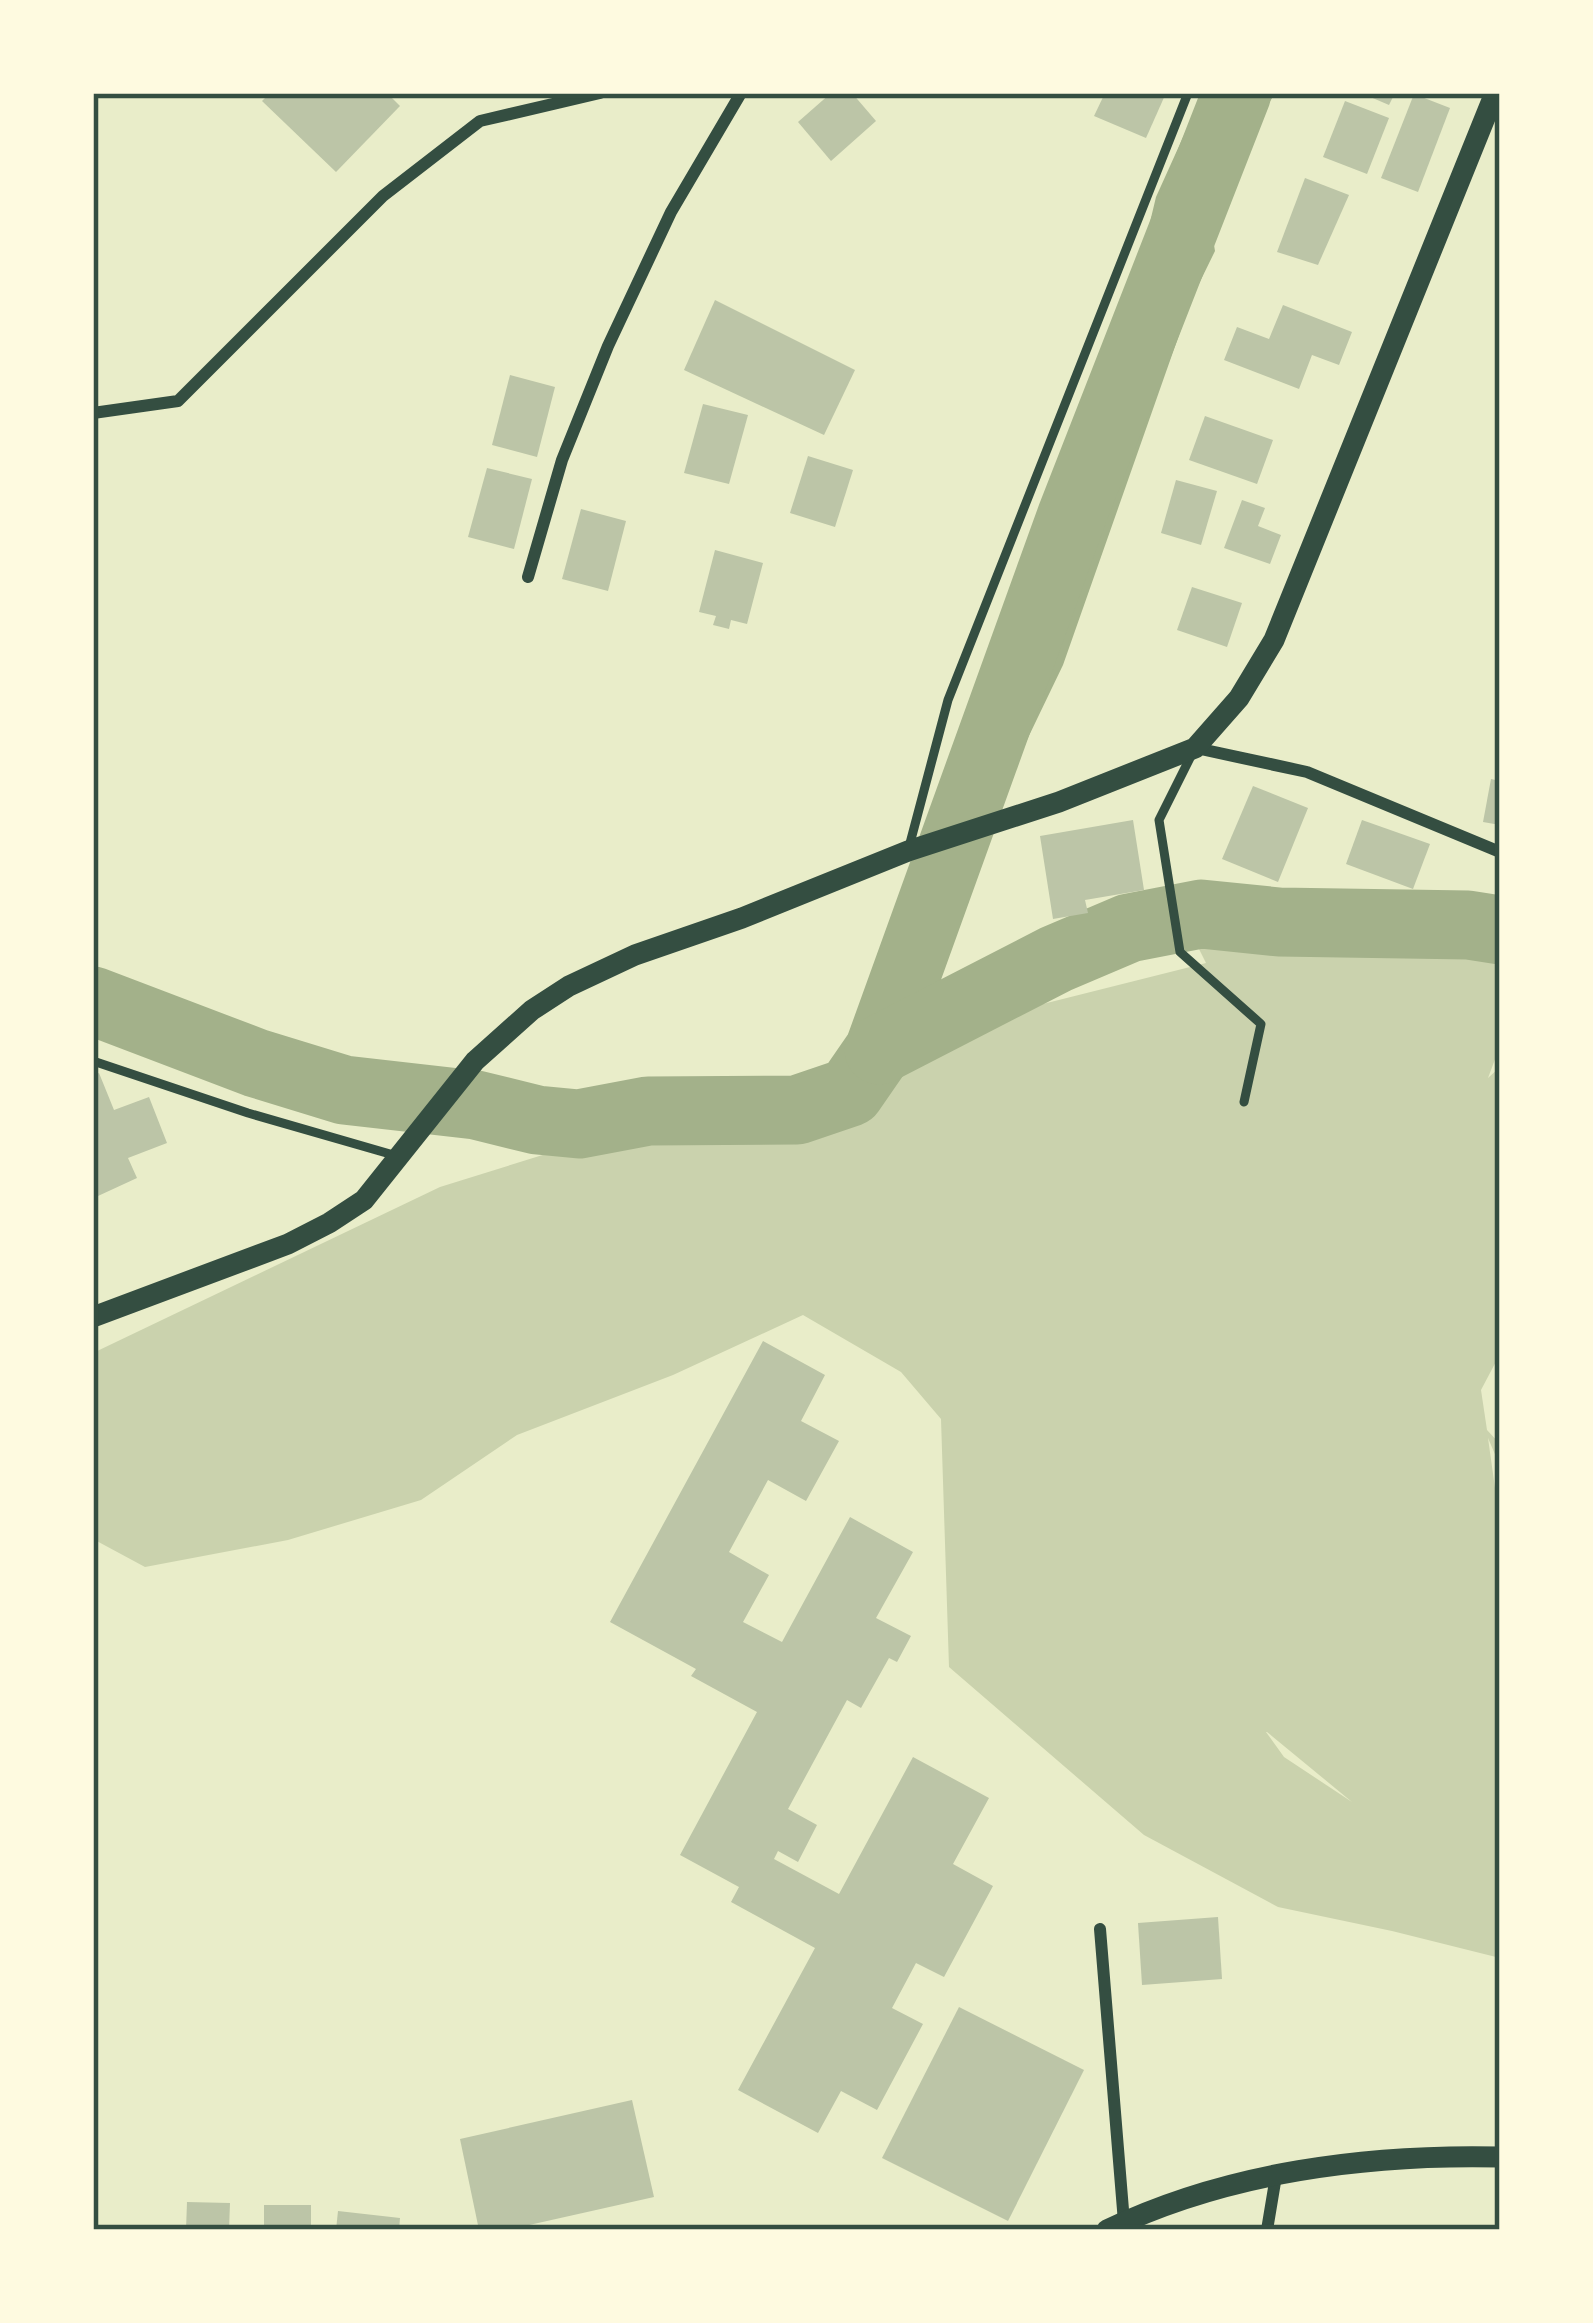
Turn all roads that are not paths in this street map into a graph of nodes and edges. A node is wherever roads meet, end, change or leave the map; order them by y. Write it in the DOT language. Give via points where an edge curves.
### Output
graph roads {
  1 [pos="600,93"];
  2 [pos="741,93"];
  3 [pos="1188,93"];
  4 [pos="1495,93"];
  5 [pos="93,412"];
  6 [pos="528,578"];
  7 [pos="1195,748"];
  8 [pos="908,851"];
  9 [pos="1500,852"];
  10 [pos="93,1061"];
  11 [pos="1244,1102"];
  12 [pos="405,1149"];
  13 [pos="93,1317"];
  14 [pos="1100,1929"];
  15 [pos="1500,2157"];
  16 [pos="1276,2174"];
  17 [pos="1116,2226"];
  18 [pos="1267,2230"];
  1 -- 5 [label="street" via="480,121 383,196 178,401"];
  2 -- 6 [label="street" via="671,212 608,346 562,460"];
  3 -- 8 [label="lane" via="948,700"];
  4 -- 7 [label="street" via="1274,640"];
  7 -- 8 [label="street"];
  7 -- 9 [label="street" via="1307,772"];
  7 -- 11 [label="lane" via="1159,820 1180,952 1261,1024"];
  8 -- 12 [label="street" via="569,986 475,1061"];
  10 -- 12 [label="lane" via="248,1113"];
  12 -- 13 [label="street" via="364,1200 329,1222"];
  14 -- 17 [label="street"];
  15 -- 16 [label="street"];
  16 -- 17 [label="street"];
  16 -- 18 [label="street"];
}
